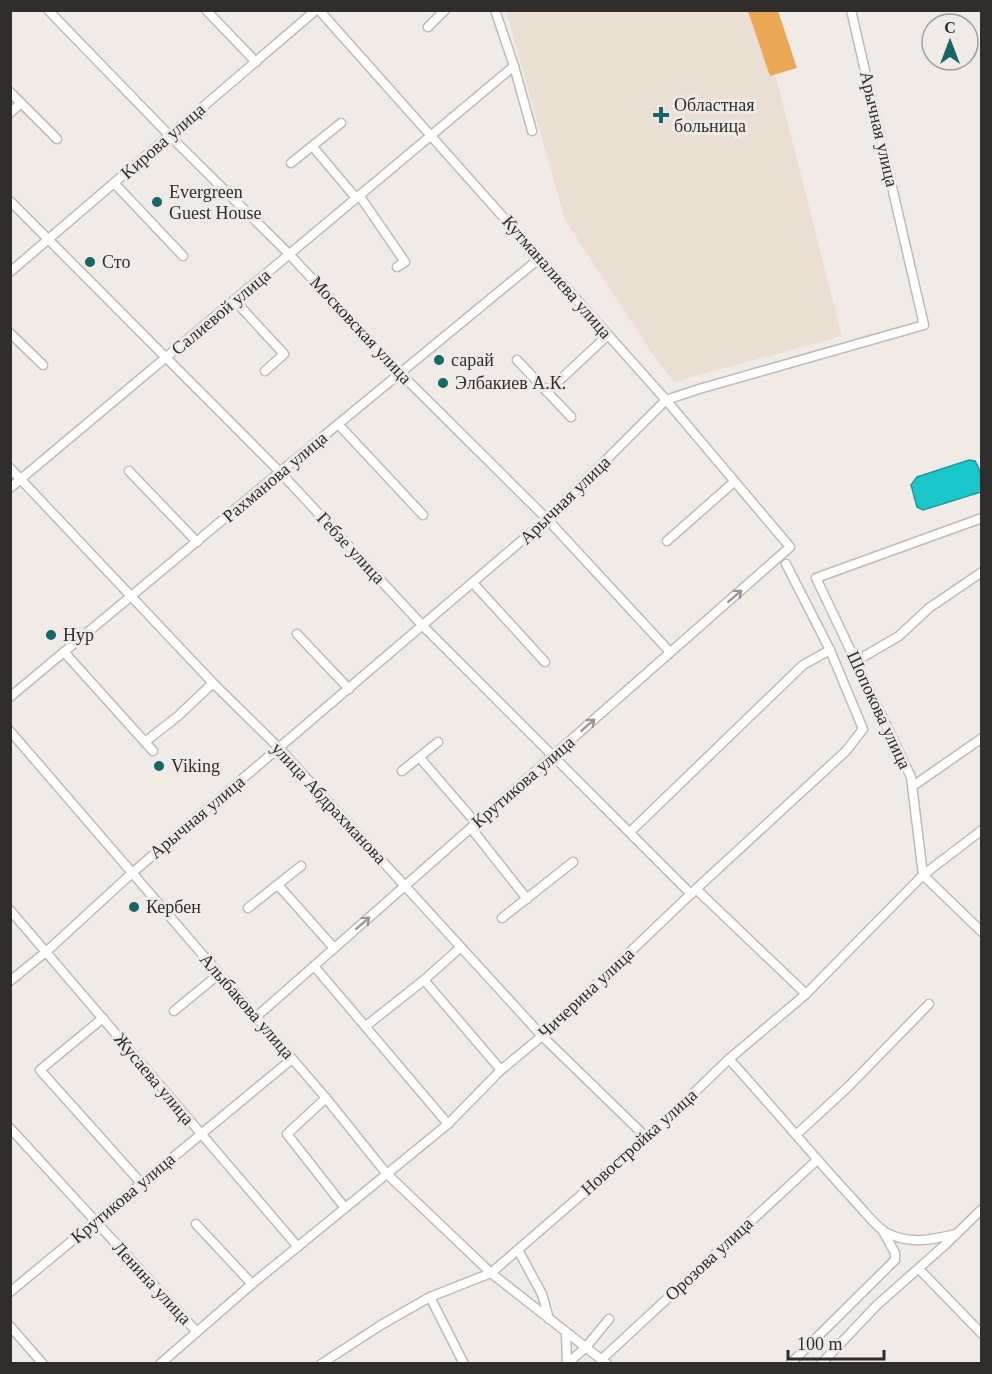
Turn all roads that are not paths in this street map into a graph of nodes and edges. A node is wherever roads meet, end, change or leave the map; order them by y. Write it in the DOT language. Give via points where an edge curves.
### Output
graph roads {
  1 [pos="48,10"];
  2 [pos="206,10"];
  3 [pos="317,10"];
  4 [pos="445,10"];
  5 [pos="495,10"];
  6 [pos="851,10"];
  7 [pos="428,27"];
  8 [pos="256,62"];
  9 [pos="514,66"];
  10 [pos="10,92"];
  11 [pos="21,103"];
  12 [pos="10,113"];
  13 [pos="341,123"];
  14 [pos="532,131"];
  15 [pos="431,134"];
  16 [pos="170,136"];
  17 [pos="57,139"];
  18 [pos="313,147"];
  19 [pos="291,163"];
  20 [pos="114,183"];
  21 [pos="357,197"];
  22 [pos="10,201"];
  23 [pos="49,239"];
  24 [pos="289,254"];
  25 [pos="183,256"];
  26 [pos="540,258"];
  27 [pos="397,267"];
  28 [pos="10,272"];
  29 [pos="234,301"];
  30 [pos="10,333"];
  31 [pos="608,335"];
  32 [pos="167,358"];
  33 [pos="518,360"];
  34 [pos="43,365"];
  35 [pos="266,371"];
  36 [pos="400,373"];
  37 [pos="547,392"];
  38 [pos="666,400"];
  39 [pos="571,417"];
  40 [pos="338,424"];
  41 [pos="10,468"];
  42 [pos="129,471"];
  43 [pos="280,472"];
  44 [pos="21,479"];
  45 [pos="734,482"];
  46 [pos="10,488"];
  47 [pos="423,515"];
  48 [pos="981,518"];
  49 [pos="547,519"];
  50 [pos="667,541"];
  51 [pos="197,542"];
  52 [pos="790,547"];
  53 [pos="786,564"];
  54 [pos="981,572"];
  55 [pos="473,584"];
  56 [pos="132,595"];
  57 [pos="423,626"];
  58 [pos="297,634"];
  59 [pos="830,650"];
  60 [pos="64,652"];
  61 [pos="670,652"];
  62 [pos="856,660"];
  63 [pos="545,662"];
  64 [pos="213,683"];
  65 [pos="349,689"];
  66 [pos="10,697"];
  67 [pos="10,731"];
  68 [pos="981,738"];
  69 [pos="145,742"];
  70 [pos="438,742"];
  71 [pos="279,748"];
  72 [pos="153,751"];
  73 [pos="552,756"];
  74 [pos="420,758"];
  75 [pos="402,771"];
  76 [pos="913,786"];
  77 [pos="473,825"];
  78 [pos="981,830"];
  79 [pos="630,832"];
  80 [pos="573,862"];
  81 [pos="301,866"];
  82 [pos="132,873"];
  83 [pos="923,875"];
  84 [pos="278,885"];
  85 [pos="405,885"];
  86 [pos="694,892"];
  87 [pos="528,899"];
  88 [pos="249,908"];
  89 [pos="10,910"];
  90 [pos="502,918"];
  91 [pos="981,932"];
  92 [pos="461,947"];
  93 [pos="334,948"];
  94 [pos="47,951"];
  95 [pos="314,966"];
  96 [pos="219,974"];
  97 [pos="424,980"];
  98 [pos="10,981"];
  99 [pos="806,993"];
  100 [pos="929,1004"];
  101 [pos="174,1011"];
  102 [pos="256,1017"];
  103 [pos="104,1018"];
  104 [pos="366,1026"];
  105 [pos="542,1036"];
  106 [pos="292,1059"];
  107 [pos="729,1059"];
  108 [pos="501,1070"];
  109 [pos="326,1098"];
  110 [pos="448,1124"];
  111 [pos="10,1128"];
  112 [pos="200,1134"];
  113 [pos="797,1134"];
  114 [pos="647,1138"];
  115 [pos="817,1160"];
  116 [pos="386,1173"];
  117 [pos="142,1184"];
  118 [pos="345,1208"];
  119 [pos="981,1209"];
  120 [pos="96,1222"];
  121 [pos="196,1224"];
  122 [pos="883,1231"];
  123 [pos="956,1234"];
  124 [pos="298,1247"];
  125 [pos="518,1250"];
  126 [pos="919,1269"];
  127 [pos="491,1273"];
  128 [pos="252,1284"];
  129 [pos="10,1292"];
  130 [pos="430,1297"];
  131 [pos="549,1319"];
  132 [pos="609,1319"];
  133 [pos="10,1326"];
  134 [pos="197,1332"];
  135 [pos="566,1332"];
  136 [pos="981,1334"];
  137 [pos="586,1347"];
  138 [pos="604,1361"];
  139 [pos="43,1364"];
  140 [pos="160,1364"];
  141 [pos="321,1364"];
  142 [pos="464,1364"];
  143 [pos="567,1364"];
  144 [pos="790,1364"];
  145 [pos="821,1364"];
  1 -- 16 [label="street, Московская улица"];
  2 -- 8 [label="street"];
  3 -- 8 [label="street, Кирова улица"];
  3 -- 15 [label="street, Кутманалиева улица"];
  4 -- 7 [label="street"];
  5 -- 9 [label="street"];
  6 -- 38 [label="street, Арычная улица" via="924,325"];
  8 -- 16 [label="street, Кирова улица"];
  9 -- 14 [label="street"];
  9 -- 15 [label="street, Салиевой улица"];
  10 -- 11 [label="street"];
  11 -- 12 [label="street"];
  11 -- 17 [label="street"];
  13 -- 18 [label="street"];
  15 -- 21 [label="street, Салиевой улица"];
  15 -- 26 [label="street, Кутманалиева улица"];
  16 -- 20 [label="street, Кирова улица"];
  16 -- 24 [label="street, Московская улица"];
  18 -- 19 [label="street"];
  18 -- 21 [label="street"];
  20 -- 23 [label="street, Кирова улица"];
  20 -- 25 [label="street"];
  21 -- 24 [label="street, Салиевой улица"];
  21 -- 27 [label="street" via="405,262"];
  22 -- 23 [label="street, Гебзе улица"];
  23 -- 28 [label="street, Кирова улица"];
  23 -- 32 [label="street, Гебзе улица"];
  24 -- 29 [label="street, Салиевой улица"];
  24 -- 36 [label="street, Московская улица"];
  26 -- 31 [label="street, Кутманалиева улица"];
  26 -- 36 [label="street, Рахманова улица"];
  29 -- 32 [label="street, Салиевой улица"];
  29 -- 35 [label="street" via="284,354"];
  30 -- 34 [label="street"];
  31 -- 37 [label="street"];
  31 -- 38 [label="street, Кутманалиева улица"];
  32 -- 43 [label="street, Гебзе улица"];
  32 -- 44 [label="street, Салиевой улица"];
  33 -- 37 [label="street"];
  36 -- 40 [label="street, Рахманова улица"];
  36 -- 49 [label="street, Московская улица"];
  37 -- 39 [label="street"];
  38 -- 45 [label="street, Кутманалиева улица"];
  38 -- 49 [label="street, Арычная улица"];
  40 -- 43 [label="street, Рахманова улица"];
  40 -- 47 [label="street"];
  41 -- 44 [label="street, улица Абдрахманова"];
  42 -- 51 [label="street"];
  43 -- 51 [label="street, Рахманова улица"];
  43 -- 57 [label="street, Гебзе улица"];
  44 -- 46 [label="street, Салиевой улица"];
  44 -- 56 [label="street, улица Абдрахманова"];
  45 -- 50 [label="street"];
  45 -- 52 [label="street, Кутманалиева улица"];
  48 -- 62 [label="street, Шопокова улица" via="816,578"];
  49 -- 55 [label="street, Арычная улица"];
  49 -- 61 [label="street, Московская улица"];
  51 -- 56 [label="street, Рахманова улица"];
  61 -- 52 [label="street, Крутикова улица, one-way"];
  53 -- 59 [label="street, Чичерина улица"];
  54 -- 62 [label="street" via="929,608 899,636"];
  55 -- 57 [label="street, Арычная улица"];
  55 -- 63 [label="street"];
  56 -- 60 [label="street, Рахманова улица"];
  56 -- 64 [label="street, улица Абдрахманова"];
  57 -- 65 [label="street, Арычная улица"];
  57 -- 73 [label="street, Гебзе улица"];
  58 -- 65 [label="street"];
  59 -- 79 [label="street" via="803,665"];
  59 -- 86 [label="street, Чичерина улица" via="863,729 846,751"];
  60 -- 66 [label="street, Рахманова улица"];
  60 -- 69 [label="street"];
  73 -- 61 [label="street, Крутикова улица, one-way"];
  62 -- 76 [label="street, Шопокова улица"];
  64 -- 69 [label="street"];
  64 -- 71 [label="street, улица Абдрахманова"];
  65 -- 71 [label="street, Арычная улица"];
  67 -- 82 [label="street, Алыбакова улица"];
  68 -- 76 [label="street"];
  69 -- 72 [label="street"];
  70 -- 74 [label="street"];
  71 -- 82 [label="street, Арычная улица"];
  71 -- 85 [label="street, улица Абдрахманова"];
  73 -- 77 [label="street, Крутикова улица"];
  73 -- 79 [label="street, Гебзе улица"];
  74 -- 75 [label="street"];
  74 -- 77 [label="street"];
  76 -- 83 [label="street, Шопокова улица"];
  77 -- 85 [label="street, Крутикова улица"];
  77 -- 87 [label="street"];
  78 -- 83 [label="street, Новостройка улица"];
  79 -- 86 [label="street, Гебзе улица"];
  80 -- 87 [label="street"];
  81 -- 84 [label="street"];
  82 -- 94 [label="street, Арычная улица"];
  82 -- 96 [label="street, Алыбакова улица"];
  83 -- 91 [label="street"];
  83 -- 99 [label="street, Новостройка улица"];
  84 -- 88 [label="street"];
  84 -- 93 [label="street"];
  85 -- 92 [label="street, улица Абдрахманова"];
  93 -- 85 [label="street, Крутикова улица, one-way"];
  86 -- 99 [label="street, Гебзе улица"];
  86 -- 105 [label="street, Чичерина улица"];
  87 -- 90 [label="street"];
  89 -- 94 [label="street, Жусаева улица"];
  92 -- 97 [label="street"];
  92 -- 105 [label="street, улица Абдрахманова"];
  93 -- 95 [label="street, Крутикова улица"];
  94 -- 98 [label="street, Арычная улица"];
  94 -- 103 [label="street, Жусаева улица"];
  95 -- 102 [label="street, Крутикова улица"];
  95 -- 104 [label="street"];
  96 -- 101 [label="street"];
  96 -- 102 [label="street, Алыбакова улица"];
  97 -- 104 [label="street"];
  97 -- 108 [label="street"];
  99 -- 107 [label="street, Новостройка улица"];
  100 -- 113 [label="street"];
  102 -- 106 [label="street, Алыбакова улица"];
  103 -- 112 [label="street, Жусаева улица"];
  103 -- 117 [label="street" via="40,1070"];
  104 -- 110 [label="street"];
  105 -- 108 [label="street, Чичерина улица"];
  105 -- 114 [label="street, улица Абдрахманова"];
  106 -- 109 [label="street, Алыбакова улица"];
  106 -- 112 [label="street, Крутикова улица"];
  107 -- 113 [label="street"];
  107 -- 114 [label="street, Новостройка улица"];
  108 -- 110 [label="street, Чичерина улица"];
  109 -- 116 [label="street, Алыбакова улица"];
  109 -- 118 [label="street" via="286,1134"];
  110 -- 116 [label="street, Чичерина улица"];
  111 -- 120 [label="street, Ленина улица"];
  112 -- 117 [label="street, Крутикова улица"];
  112 -- 124 [label="street, Жусаева улица"];
  113 -- 115 [label="street"];
  114 -- 125 [label="street, Новостройка улица"];
  115 -- 122 [label="street"];
  115 -- 138 [label="street, Орозова улица"];
  116 -- 118 [label="street, Чичерина улица"];
  116 -- 127 [label="street, Алыбакова улица"];
  117 -- 120 [label="street, Крутикова улица"];
  118 -- 124 [label="street, Чичерина улица"];
  119 -- 123 [label="street"];
  120 -- 129 [label="street, Крутикова улица"];
  120 -- 134 [label="street, Ленина улица"];
  121 -- 128 [label="street"];
  122 -- 123 [label="street" via="921,1241"];
  122 -- 144 [label="street" via="895,1260"];
  123 -- 126 [label="street"];
  124 -- 128 [label="street, Чичерина улица"];
  125 -- 127 [label="street, Новостройка улица"];
  125 -- 131 [label="street" via="542,1294"];
  126 -- 136 [label="street"];
  126 -- 145 [label="street" via="877,1305"];
  127 -- 130 [label="street, Новостройка улица"];
  127 -- 131 [label="street, Алыбакова улица"];
  128 -- 134 [label="street, Чичерина улица"];
  130 -- 141 [label="street, Новостройка улица"];
  130 -- 142 [label="street"];
  131 -- 135 [label="street, Алыбакова улица"];
  132 -- 137 [label="street"];
  133 -- 139 [label="street"];
  134 -- 140 [label="street, Чичерина улица"];
  135 -- 137 [label="street, Алыбакова улица"];
  135 -- 143 [label="street"];
  137 -- 138 [label="street, Алыбакова улица"];
  137 -- 143 [label="street"];
}
